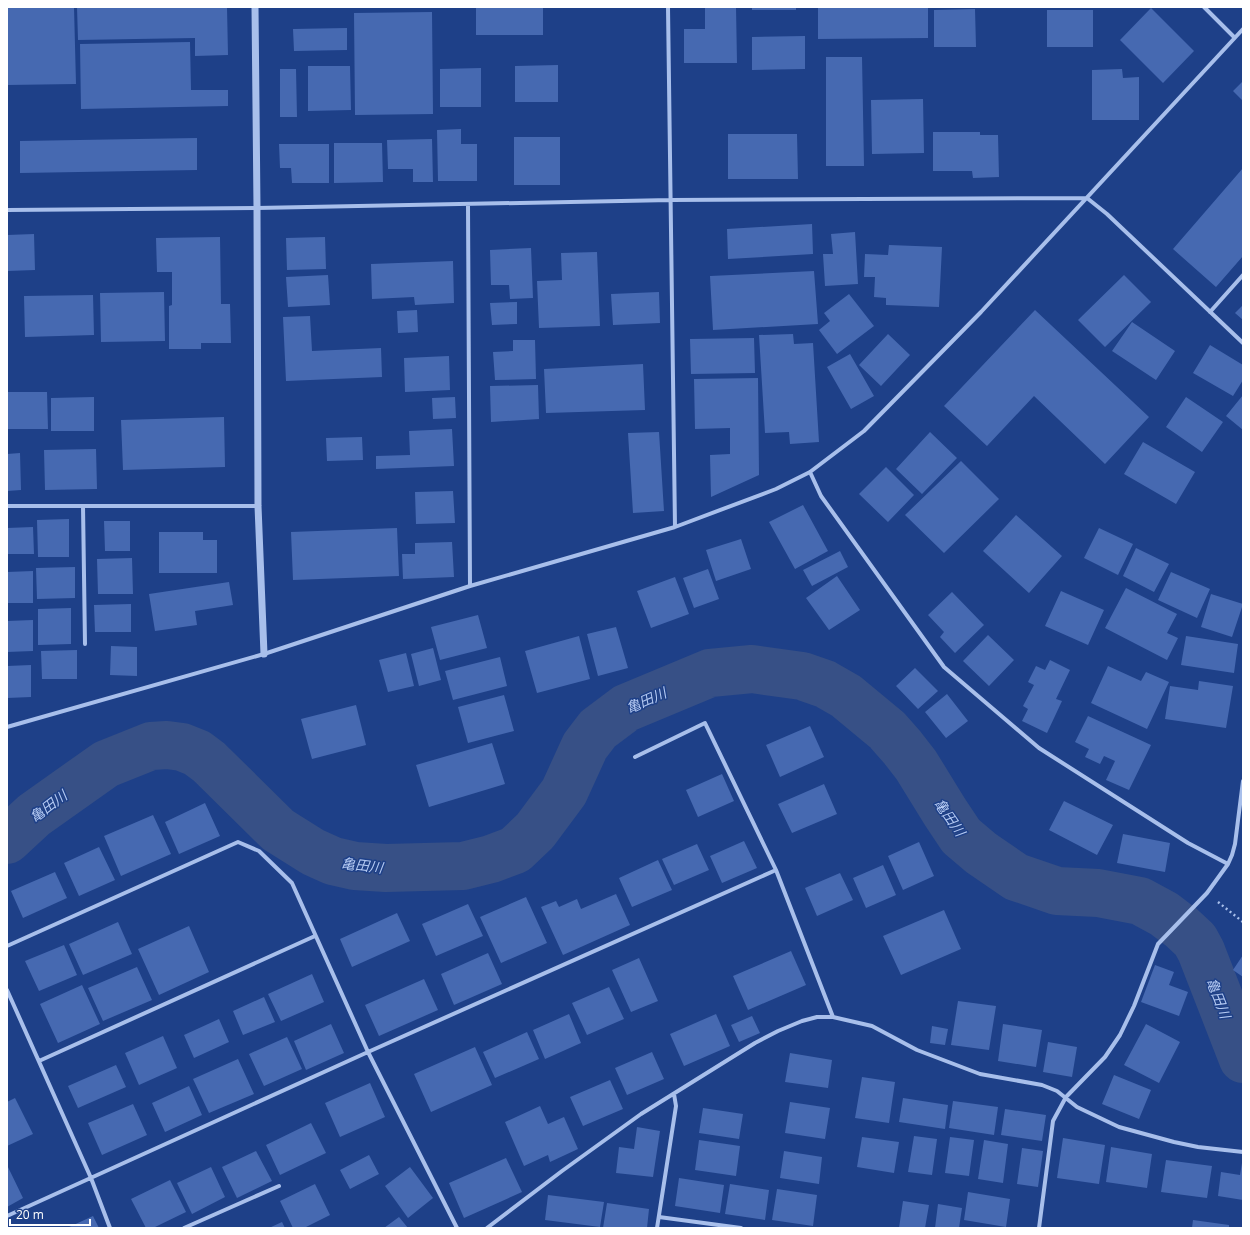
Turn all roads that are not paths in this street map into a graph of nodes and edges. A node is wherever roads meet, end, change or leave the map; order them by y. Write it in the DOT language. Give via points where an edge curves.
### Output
graph roads {
  1 [pos="255,7"];
  2 [pos="668,7"];
  3 [pos="1204,7"];
  4 [pos="1243,29"];
  5 [pos="1234,37"];
  6 [pos="1087,198"];
  7 [pos="671,200"];
  8 [pos="468,204"];
  9 [pos="257,208"];
  10 [pos="7,210"];
  11 [pos="1243,275"];
  12 [pos="1210,312"];
  13 [pos="1243,343"];
  14 [pos="810,472"];
  15 [pos="7,506"];
  16 [pos="83,506"];
  17 [pos="258,506"];
  18 [pos="675,527"];
  19 [pos="470,586"];
  20 [pos="85,644"];
  21 [pos="264,654"];
  22 [pos="7,727"];
  23 [pos="635,757"];
  24 [pos="1243,781"];
  25 [pos="1228,864"];
  26 [pos="776,870"];
  27 [pos="315,936"];
  28 [pos="7,946"];
  29 [pos="7,990"];
  30 [pos="833,1017"];
  31 [pos="368,1052"];
  32 [pos="39,1061"];
  33 [pos="674,1094"];
  34 [pos="1066,1097"];
  35 [pos="1243,1152"];
  36 [pos="91,1178"];
  37 [pos="279,1186"];
  38 [pos="7,1216"];
  39 [pos="659,1217"];
  40 [pos="110,1228"];
  41 [pos="184,1228"];
  42 [pos="457,1228"];
  43 [pos="486,1228"];
  44 [pos="657,1228"];
  45 [pos="741,1228"];
  46 [pos="1039,1228"];
  1 -- 9 [label="street"];
  2 -- 7 [label="street"];
  3 -- 5 [label="street"];
  4 -- 5 [label="street"];
  5 -- 6 [label="street"];
  6 -- 7 [label="street"];
  6 -- 12 [label="street"];
  6 -- 14 [label="street" via="981,312 864,431"];
  7 -- 8 [label="street"];
  7 -- 18 [label="street"];
  8 -- 9 [label="street"];
  8 -- 19 [label="street"];
  9 -- 10 [label="street"];
  9 -- 17 [label="street"];
  11 -- 12 [label="street"];
  12 -- 13 [label="street"];
  14 -- 18 [label="street" via="776,489"];
  14 -- 25 [label="street" via="821,496 944,667 1039,748 1188,843"];
  15 -- 16 [label="street"];
  16 -- 17 [label="street"];
  16 -- 20 [label="street"];
  17 -- 21 [label="street"];
  18 -- 19 [label="street"];
  19 -- 21 [label="street"];
  21 -- 22 [label="street"];
  23 -- 26 [label="street" via="705,723"];
  24 -- 25 [label="street" via="1235,844"];
  25 -- 34 [label="street" via="1207,893 1158,944 1120,1035 1105,1057"];
  26 -- 30 [label="street"];
  26 -- 31 [label="street"];
  27 -- 28 [label="street" via="292,883 259,851 238,842"];
  27 -- 31 [label="street"];
  27 -- 32 [label="street"];
  29 -- 32 [label="street"];
  30 -- 33 [label="street" via="817,1017 778,1031"];
  30 -- 34 [label="street" via="872,1026 917,1050 969,1070 988,1076 1042,1085"];
  31 -- 36 [label="street"];
  31 -- 42 [label="street"];
  32 -- 36 [label="street"];
  33 -- 39 [label="street" via="676,1106"];
  33 -- 43 [label="street" via="641,1114"];
  34 -- 35 [label="street" via="1077,1106 1119,1127 1198,1147"];
  34 -- 46 [label="street" via="1053,1121"];
  36 -- 38 [label="street"];
  36 -- 40 [label="street"];
  37 -- 41 [label="street"];
  39 -- 44 [label="street"];
  39 -- 45 [label="street"];
}
